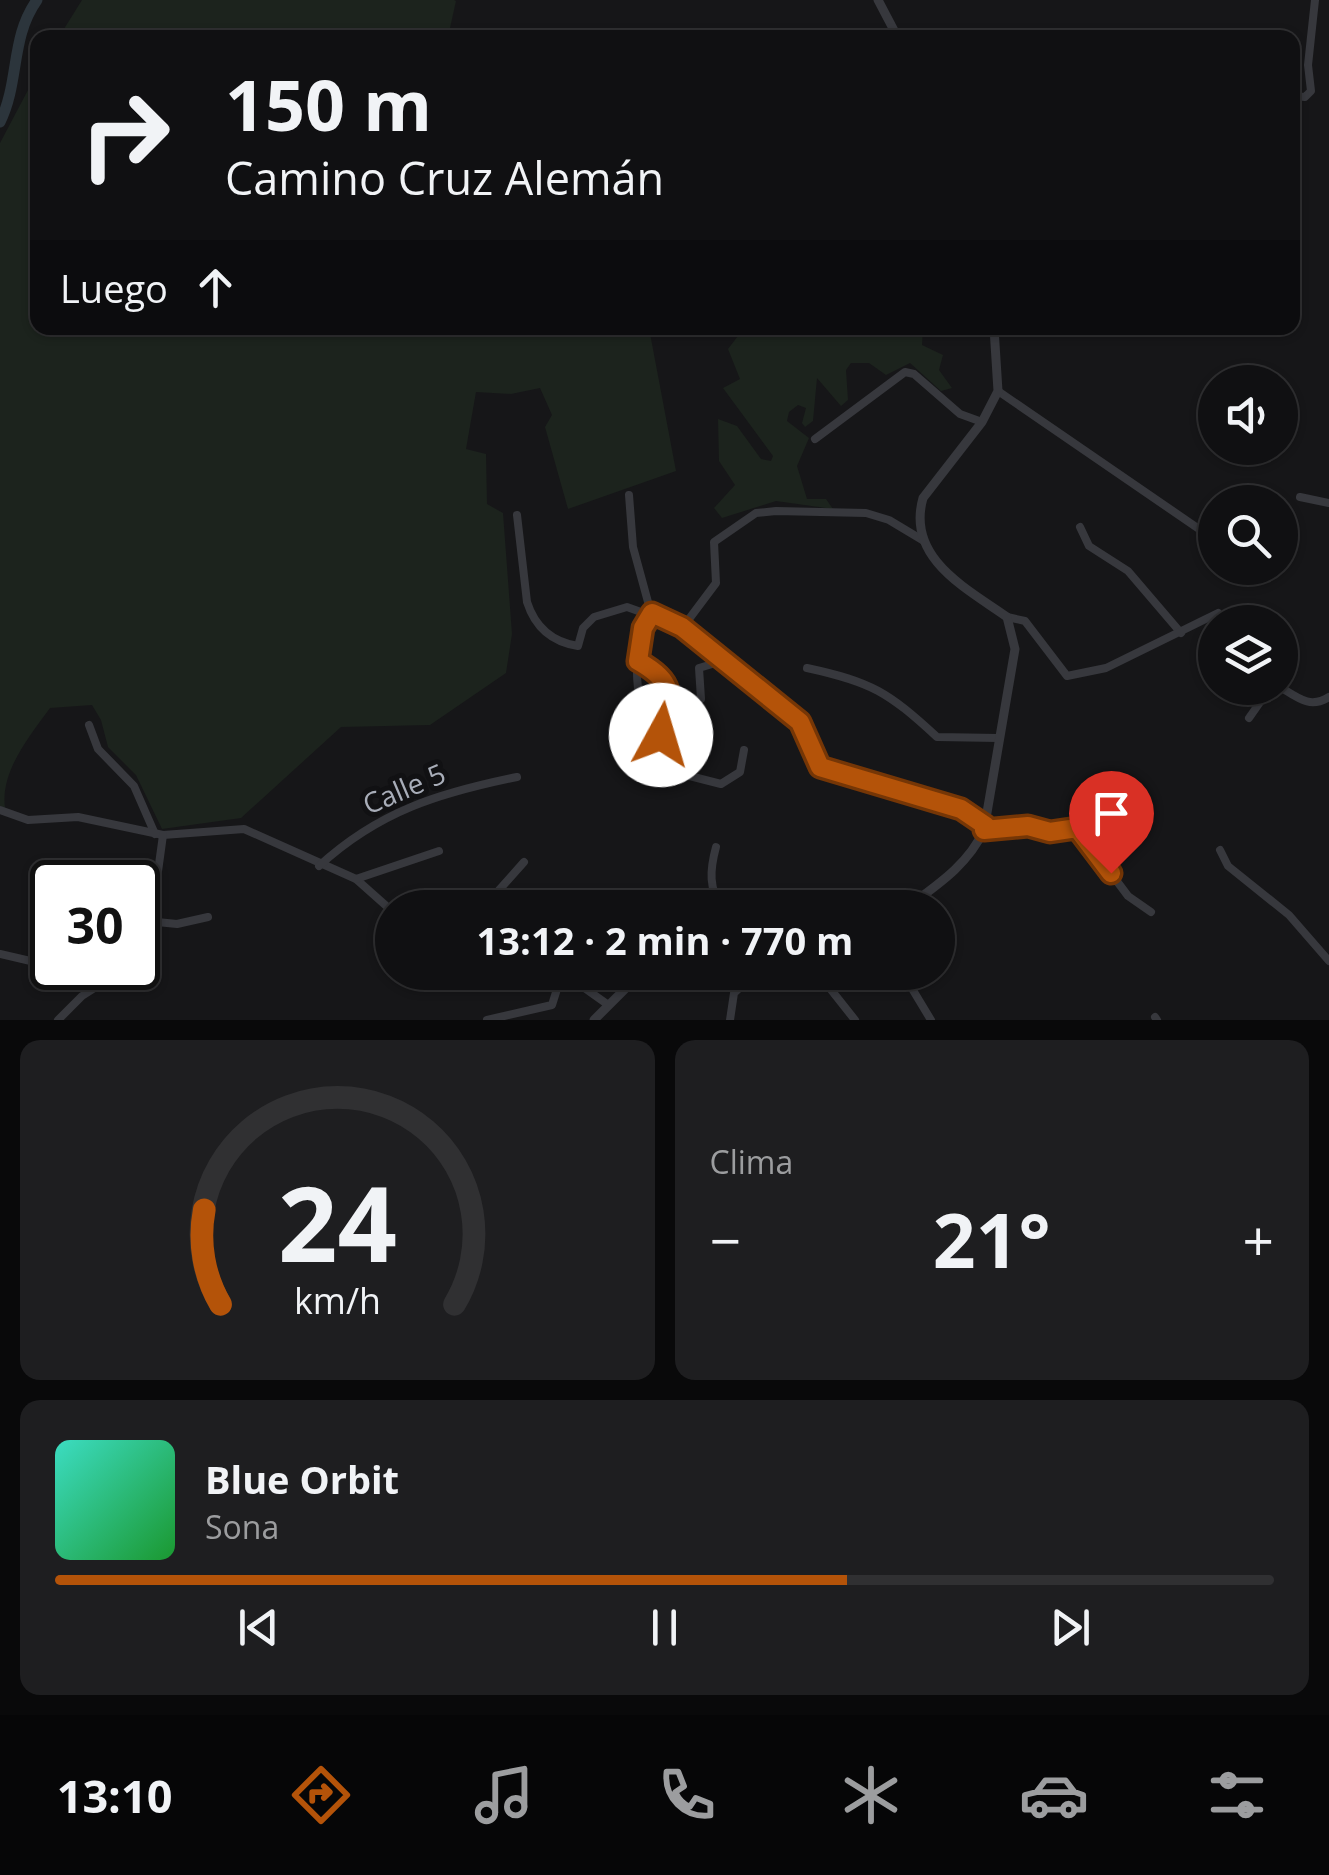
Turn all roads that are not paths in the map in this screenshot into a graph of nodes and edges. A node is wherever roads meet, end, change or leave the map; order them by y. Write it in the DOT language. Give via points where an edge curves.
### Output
graph roads {
  1 [pos="878,0"];
  2 [pos="1314,0"];
  3 [pos="894,30"];
  4 [pos="1300,97"];
  5 [pos="994,335"];
  6 [pos="998,391"];
  7 [pos="982,422"];
  8 [pos="816,440"];
  9 [pos="630,496"];
  10 [pos="1300,497"];
  11 [pos="1329,503"];
  12 [pos="518,514"];
  13 [pos="1080,527"];
  14 [pos="1198,528"];
  15 [pos="924,541"];
  16 [pos="652,613"];
  17 [pos="1007,617"];
  18 [pos="1198,624"];
  19 [pos="682,627"];
  20 [pos="1181,633"];
  21 [pos="638,661"];
  22 [pos="722,661"];
  23 [pos="808,668"];
  24 [pos="638,688"];
  25 [pos="1329,697"];
  26 [pos="1298,698"];
  27 [pos="1258,705"];
  28 [pos="1249,718"];
  29 [pos="692,724"];
  30 [pos="89,725"];
  31 [pos="998,738"];
  32 [pos="744,750"];
  33 [pos="518,776"];
  34 [pos="0,810"];
  35 [pos="985,828"];
  36 [pos="159,835"];
  37 [pos="716,846"];
  38 [pos="1220,850"];
  39 [pos="440,851"];
  40 [pos="156,860"];
  41 [pos="524,862"];
  42 [pos="319,866"];
  43 [pos="356,879"];
  44 [pos="499,890"];
  45 [pos="713,890"];
  46 [pos="930,890"];
  47 [pos="375,895"];
  48 [pos="1151,912"];
  49 [pos="208,917"];
  50 [pos="160,922"];
  51 [pos="0,954"];
  52 [pos="1329,960"];
  53 [pos="30,961"];
  54 [pos="94,990"];
  55 [pos="556,990"];
  56 [pos="579,990"];
  57 [pos="623,990"];
  58 [pos="737,990"];
  59 [pos="832,990"];
  60 [pos="913,990"];
  61 [pos="600,1012"];
  62 [pos="727,1018"];
  63 [pos="58,1020"];
  64 [pos="487,1020"];
  65 [pos="612,1020"];
  66 [pos="856,1020"];
  67 [pos="931,1020"];
  1 -- 3 [label="street"];
  2 -- 4 [label="street" via="1311,91"];
  5 -- 6 [label="street"];
  6 -- 7 [label="street"];
  6 -- 14 [label="street"];
  7 -- 8 [label="street" via="960,414 905,372"];
  7 -- 15 [label="street" via="923,498"];
  9 -- 16 [label="street" via="634,547"];
  10 -- 11 [label="street"];
  12 -- 16 [label="street" via="531,616 550,637 578,646 594,617 626,607"];
  13 -- 20 [label="street" via="1090,546 1128,571"];
  15 -- 17 [label="street" via="940,569"];
  15 -- 19 [label="street" via="866,513 756,514 714,542 716,583"];
  16 -- 19 [label="street"];
  16 -- 21 [label="street"];
  17 -- 20 [label="street" via="1025,620 1067,676 1106,668"];
  17 -- 31 [label="street" via="1015,648"];
  18 -- 20 [label="street"];
  19 -- 22 [label="street"];
  21 -- 24 [label="street"];
  21 -- 32 [label="street" via="662,680 672,705 661,735 664,764 721,784 740,772"];
  22 -- 29 [label="street" via="699,668 702,699 679,704"];
  22 -- 35 [label="street" via="800,722 820,767 961,809"];
  23 -- 31 [label="street" via="891,694 937,737"];
  25 -- 26 [label="street" via="1318,704"];
  27 -- 28 [label="street"];
  30 -- 36 [label="street" via="98,749 134,786"];
  31 -- 35 [label="street"];
  33 -- 42 [label="street, Calle 5" via="438,794 349,838"];
  34 -- 36 [label="street" via="28,820 78,817"];
  35 -- 46 [label="street" via="975,849"];
  35 -- 48 [label="street" via="1077,828 1128,896"];
  36 -- 40 [label="street"];
  36 -- 42 [label="street" via="237,828 271,838"];
  37 -- 45 [label="street"];
  38 -- 52 [label="street" via="1228,866 1289,915"];
  39 -- 43 [label="street"];
  41 -- 44 [label="street"];
  42 -- 43 [label="street"];
  43 -- 47 [label="street"];
  49 -- 50 [label="street"];
  51 -- 53 [label="street"];
  54 -- 63 [label="street"];
  55 -- 64 [label="street" via="552,1004"];
  56 -- 61 [label="street"];
  57 -- 61 [label="street"];
  58 -- 62 [label="street"];
  59 -- 66 [label="street"];
  60 -- 67 [label="street"];
  61 -- 65 [label="street"];
}
